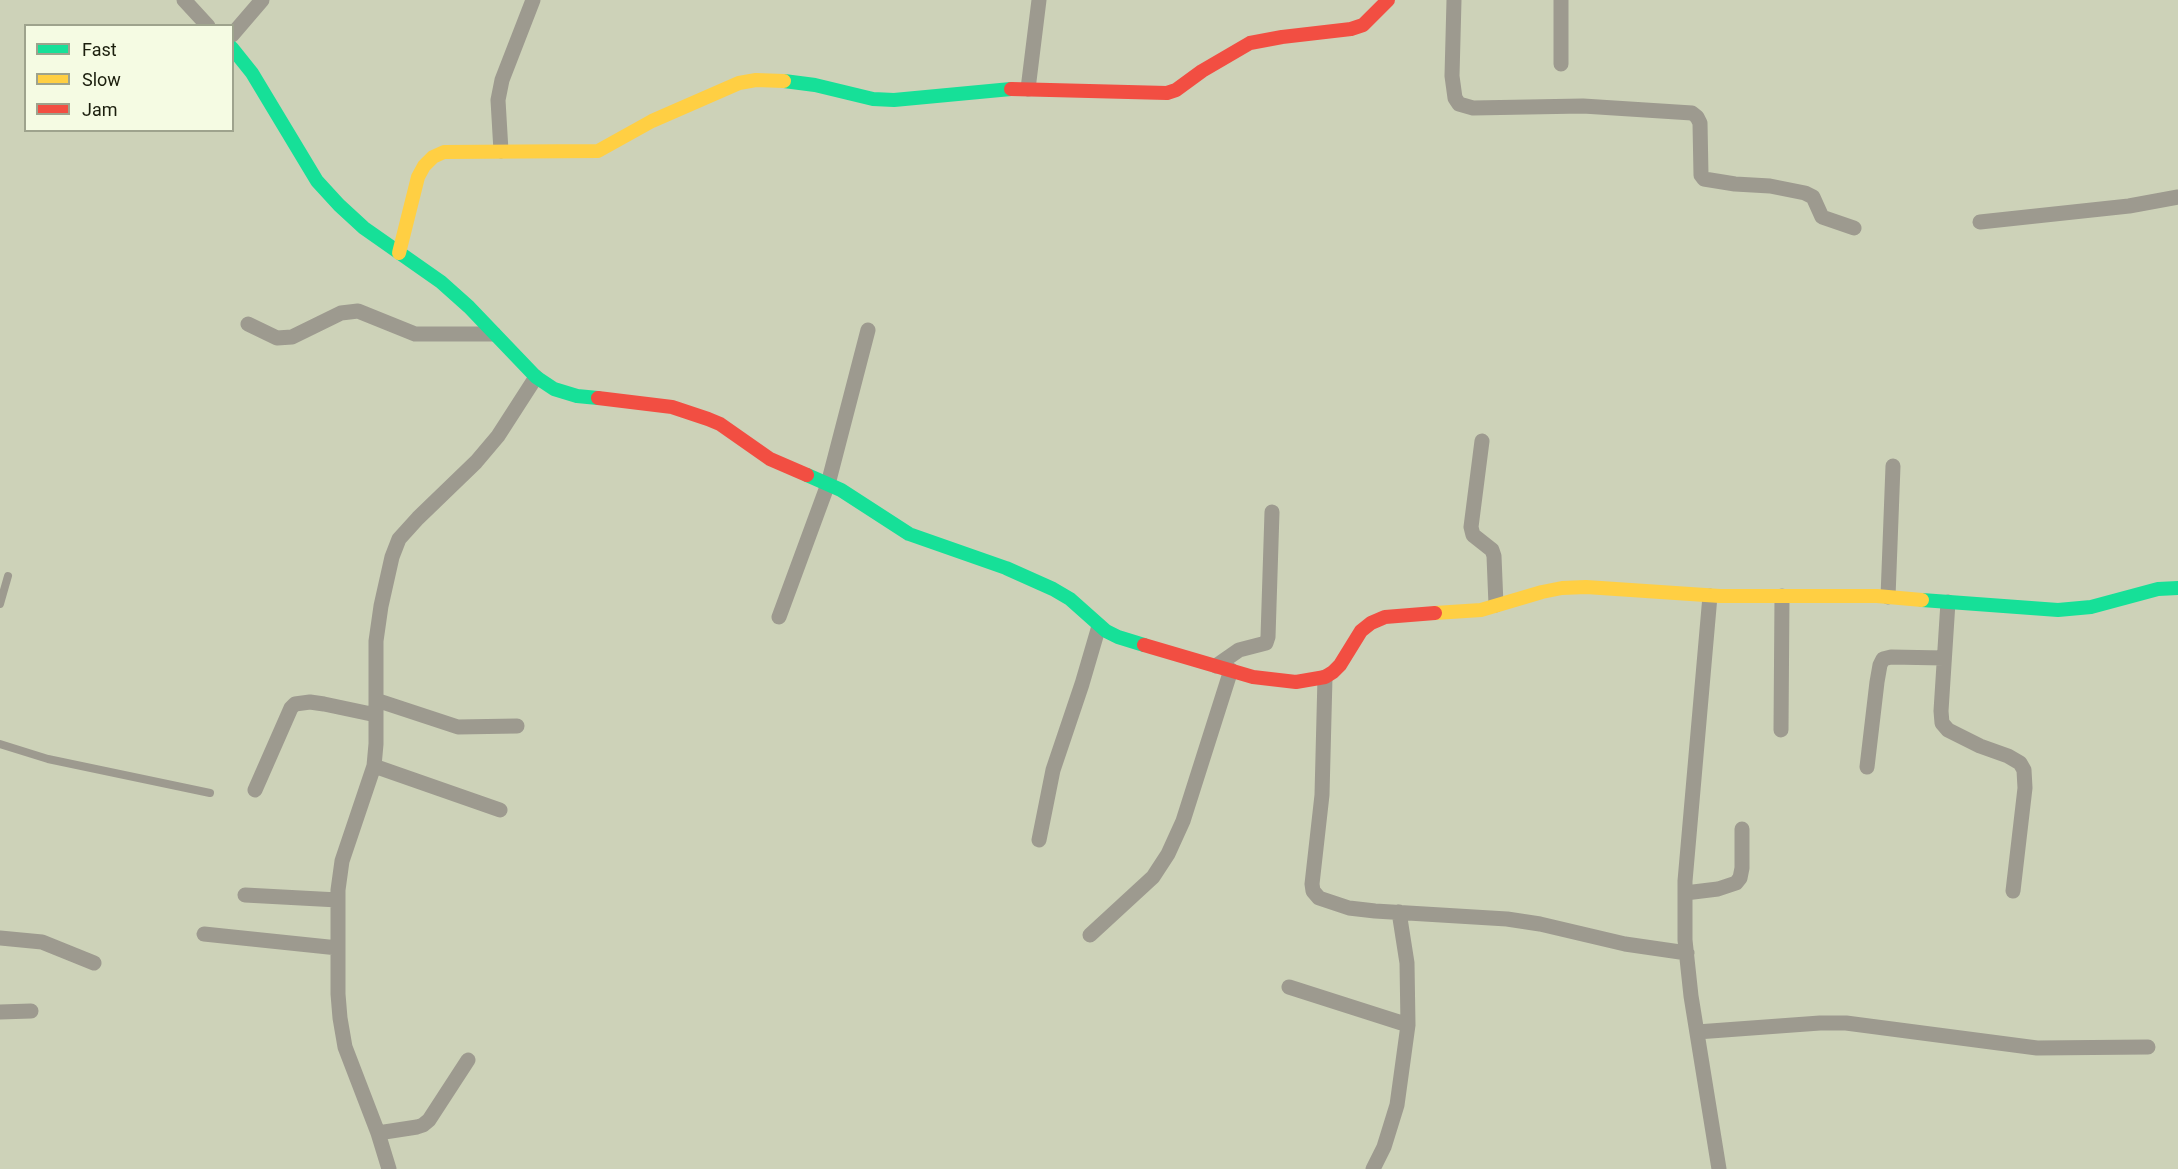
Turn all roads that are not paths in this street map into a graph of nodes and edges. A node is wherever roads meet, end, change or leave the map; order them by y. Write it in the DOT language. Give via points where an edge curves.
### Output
graph roads {
  1 [pos="184,0"];
  2 [pos="262,0"];
  3 [pos="533,0"];
  4 [pos="1039,0"];
  5 [pos="1388,0"];
  6 [pos="1454,0"];
  7 [pos="1561,0"];
  8 [pos="206,24"];
  9 [pos="234,33"];
  10 [pos="234,50"];
  11 [pos="1561,64"];
  12 [pos="1028,89"];
  13 [pos="501,151"];
  14 [pos="2178,197"];
  15 [pos="1980,222"];
  16 [pos="1854,228"];
  17 [pos="399,253"];
  18 [pos="248,324"];
  19 [pos="868,330"];
  20 [pos="494,334"];
  21 [pos="536,377"];
  22 [pos="1482,441"];
  23 [pos="1893,466"];
  24 [pos="828,484"];
  25 [pos="1272,512"];
  26 [pos="8,576"];
  27 [pos="2178,588"];
  28 [pos="1710,596"];
  29 [pos="1782,596"];
  30 [pos="1888,597"];
  31 [pos="1948,602"];
  32 [pos="0,604"];
  33 [pos="1496,605"];
  34 [pos="779,618"];
  35 [pos="1099,626"];
  36 [pos="1944,658"];
  37 [pos="1216,666"];
  38 [pos="1232,670"];
  39 [pos="1325,676"];
  40 [pos="376,708"];
  41 [pos="517,726"];
  42 [pos="1781,730"];
  43 [pos="0,744"];
  44 [pos="374,766"];
  45 [pos="1867,767"];
  46 [pos="255,790"];
  47 [pos="210,793"];
  48 [pos="500,810"];
  49 [pos="1742,829"];
  50 [pos="1039,840"];
  51 [pos="2013,891"];
  52 [pos="1685,893"];
  53 [pos="245,895"];
  54 [pos="338,900"];
  55 [pos="1399,912"];
  56 [pos="204,934"];
  57 [pos="1090,935"];
  58 [pos="0,938"];
  59 [pos="338,948"];
  60 [pos="1687,953"];
  61 [pos="94,963"];
  62 [pos="1289,987"];
  63 [pos="31,1011"];
  64 [pos="0,1012"];
  65 [pos="1408,1025"];
  66 [pos="1697,1032"];
  67 [pos="2148,1047"];
  68 [pos="468,1060"];
  69 [pos="378,1133"];
  70 [pos="389,1169"];
  71 [pos="1373,1169"];
  72 [pos="1719,1169"];
  1 -- 8 [label="street"];
  2 -- 9 [label="street"];
  3 -- 13 [label="street" via="500,90"];
  4 -- 12 [label="street"];
  5 -- 12 [label="street" via="1362,25 1351,29 1250,43 1167,93"];
  6 -- 16 [label="street" via="1452,76 1459,104 1473,108 1583,106 1692,113 1700,123 1700,169 1704,179 1805,193 1813,196 1822,217"];
  7 -- 11 [label="street"];
  10 -- 17 [label="street" via="252,73 317,181 364,228"];
  12 -- 13 [label="street" via="894,100 815,85 756,80 709,95 598,151"];
  13 -- 17 [label="street" via="444,152 424,166 413,191"];
  14 -- 15 [label="street"];
  17 -- 20 [label="street" via="441,282"];
  18 -- 20 [label="street" via="284,338 341,313 358,311 415,334"];
  19 -- 24 [label="street"];
  20 -- 21 [label="street"];
  21 -- 24 [label="street" via="554,389 577,396 672,407 708,418 770,459"];
  21 -- 40 [label="street" via="498,436 399,539 376,641"];
  22 -- 33 [label="street" via="1471,527 1473,535 1494,556"];
  23 -- 30 [label="street"];
  24 -- 34 [label="street"];
  24 -- 35 [label="street" via="920,540 1006,568 1053,589"];
  25 -- 37 [label="street" via="1266,643 1239,650"];
  26 -- 32 [label="lane"];
  27 -- 31 [label="street" via="2058,610"];
  28 -- 29 [label="street"];
  28 -- 33 [label="street" via="1562,588"];
  28 -- 52 [label="street"];
  29 -- 30 [label="street"];
  29 -- 42 [label="street"];
  30 -- 31 [label="street"];
  31 -- 36 [label="street"];
  33 -- 39 [label="street" via="1461,613 1396,615 1371,623 1361,631 1340,665"];
  35 -- 37 [label="street" via="1118,637"];
  35 -- 50 [label="street" via="1053,770"];
  36 -- 45 [label="street" via="1884,659 1877,682"];
  36 -- 51 [label="street" via="1942,723 1948,730 2008,756 2024,770"];
  37 -- 38 [label="street"];
  38 -- 39 [label="street" via="1279,681"];
  38 -- 57 [label="street" via="1183,821 1165,861"];
  39 -- 55 [label="street" via="1322,795 1313,891 1319,898 1349,908"];
  40 -- 41 [label="street" via="458,727"];
  40 -- 44 [label="street"];
  40 -- 46 [label="street" via="295,704"];
  43 -- 47 [label="lane" via="48,759"];
  44 -- 48 [label="street"];
  44 -- 54 [label="street" via="342,861"];
  49 -- 52 [label="street" via="1742,868 1736,883"];
  52 -- 60 [label="street"];
  53 -- 54 [label="street"];
  54 -- 59 [label="street"];
  55 -- 60 [label="street" via="1507,919"];
  55 -- 65 [label="street" via="1407,963"];
  56 -- 59 [label="street"];
  58 -- 61 [label="street" via="42,942"];
  59 -- 69 [label="street" via="339,1018 345,1047"];
  60 -- 66 [label="street"];
  62 -- 65 [label="street"];
  63 -- 64 [label="street"];
  65 -- 71 [label="street" via="1397,1105"];
  66 -- 67 [label="street" via="1846,1023 2037,1048"];
  66 -- 72 [label="street"];
  68 -- 69 [label="street" via="423,1125"];
  69 -- 70 [label="street"];
}
